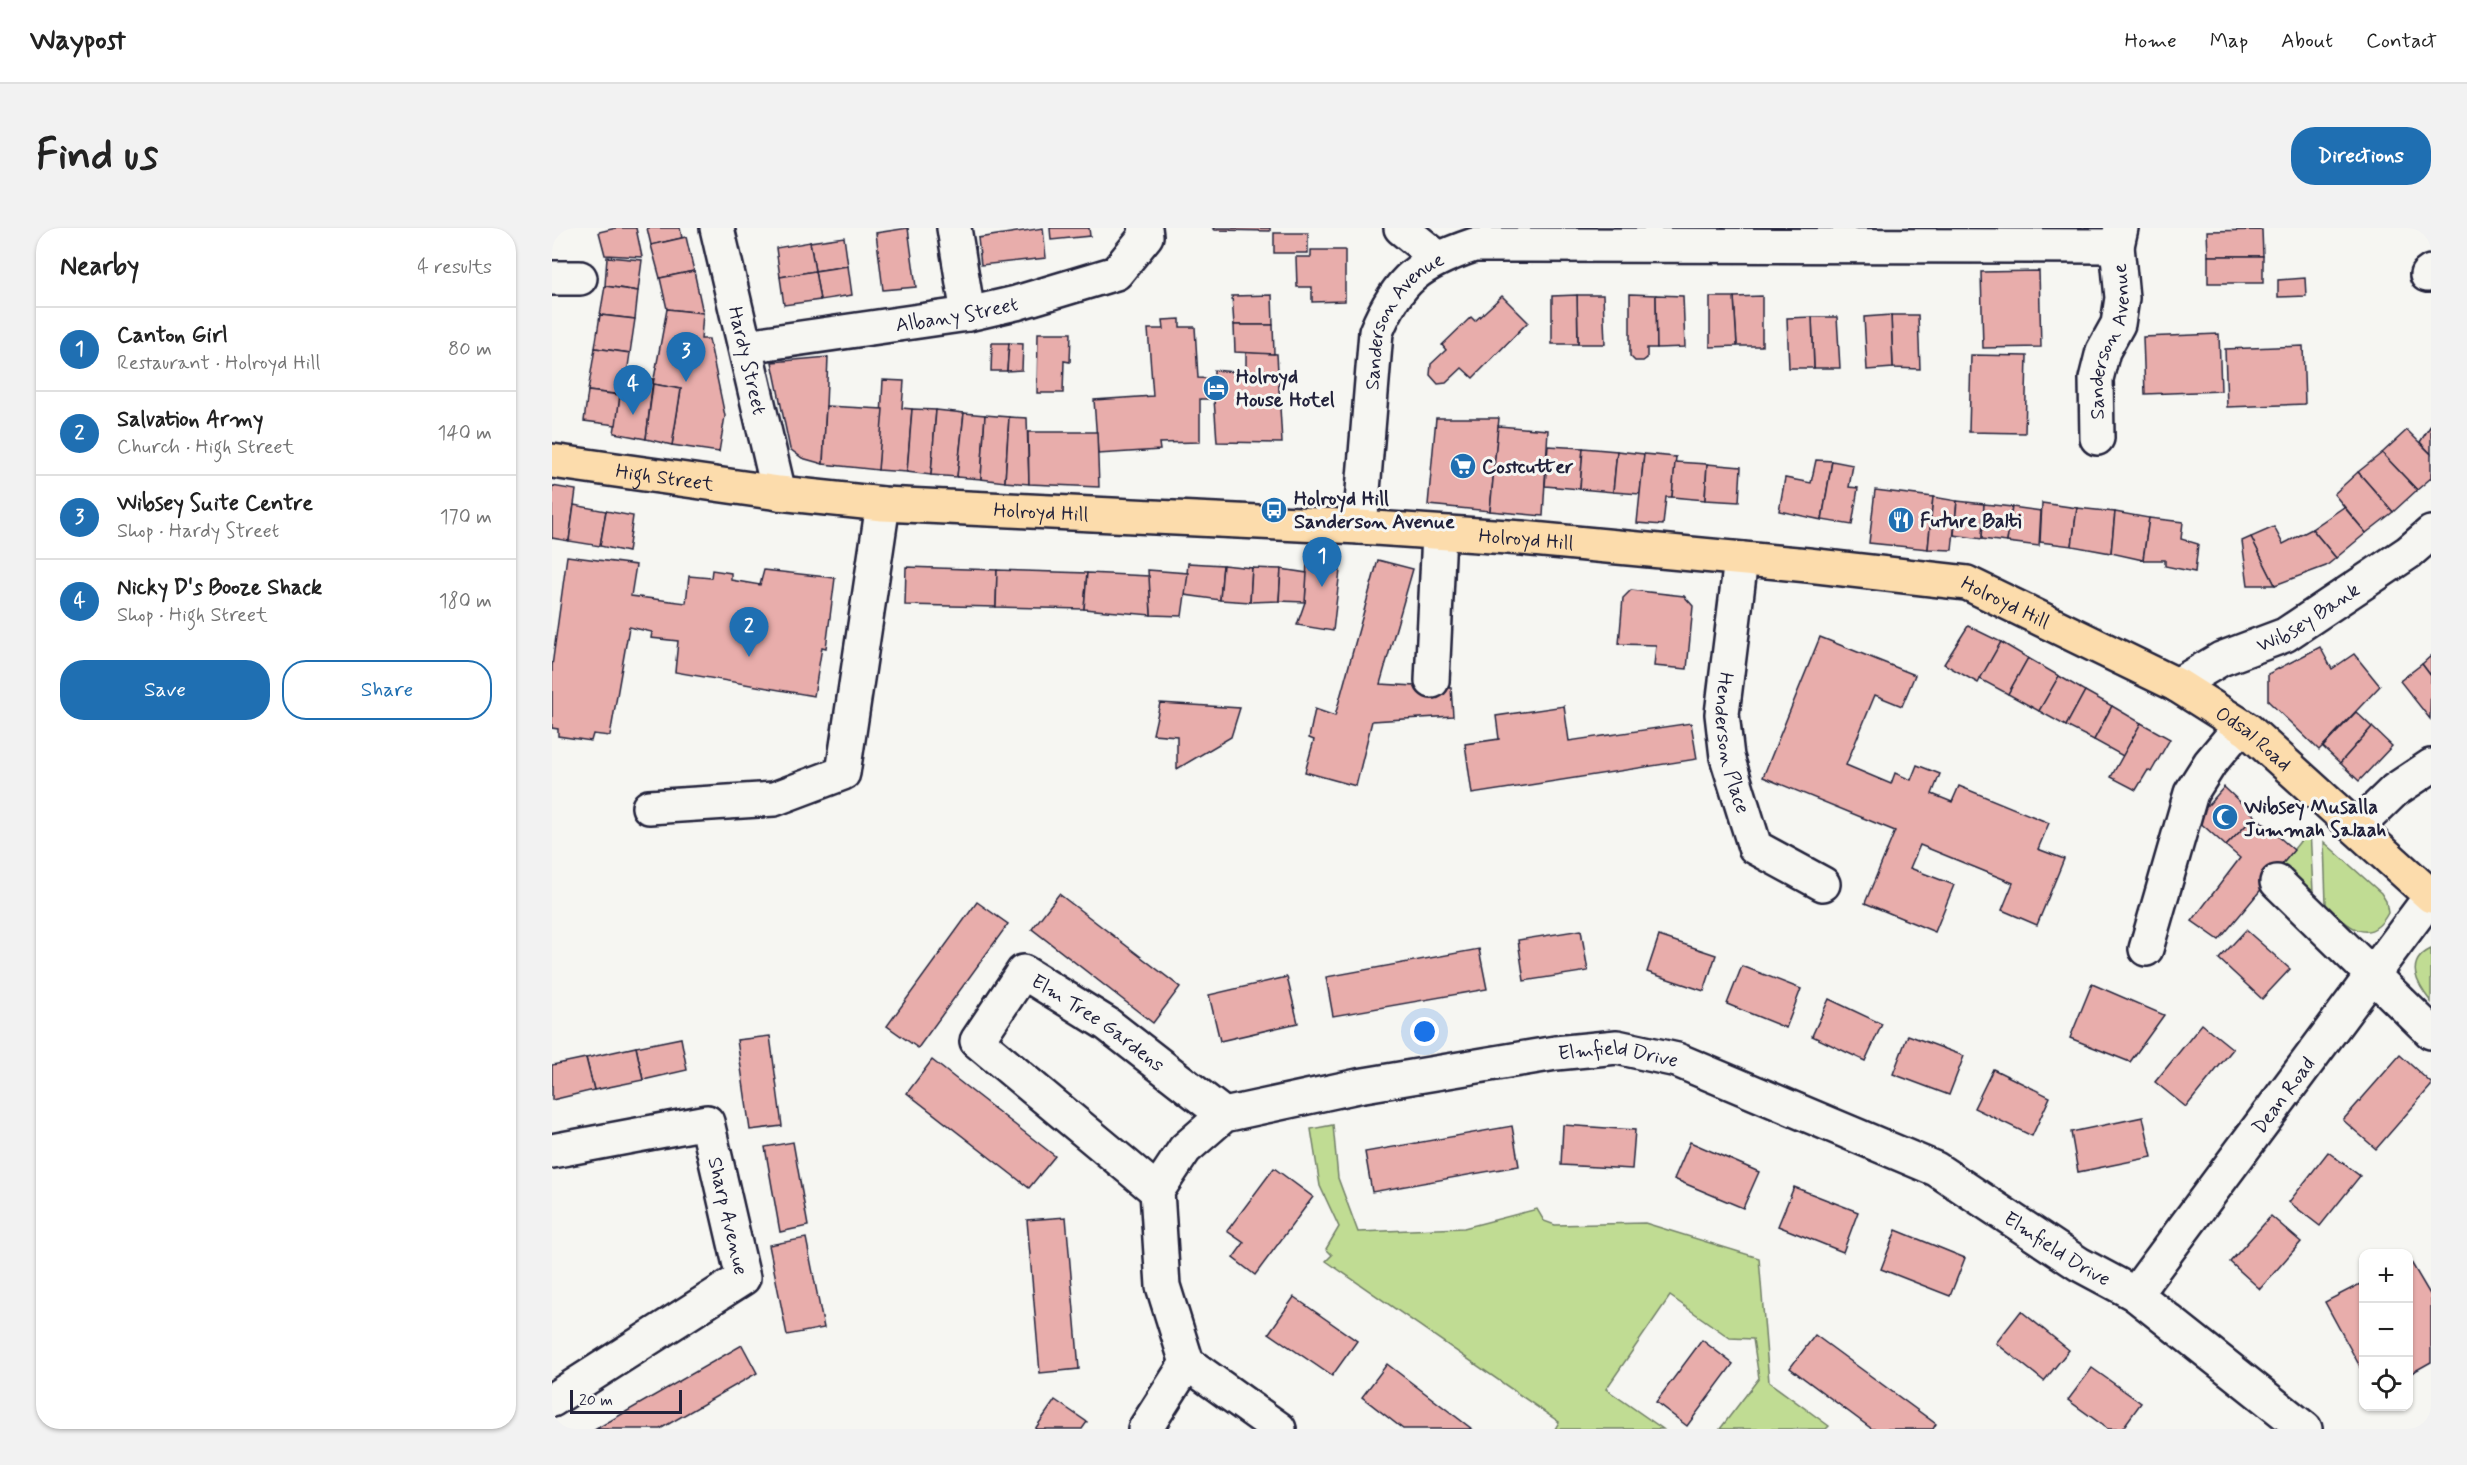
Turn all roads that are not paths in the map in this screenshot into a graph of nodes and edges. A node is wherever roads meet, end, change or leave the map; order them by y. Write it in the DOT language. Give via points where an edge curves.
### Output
graph roads {
  1 [pos="717,228"];
  2 [pos="954,228"];
  3 [pos="1401,228"];
  4 [pos="1145,232"];
  5 [pos="1796,236"];
  6 [pos="2119,237"];
  7 [pos="1437,258"];
  8 [pos="968,314"];
  9 [pos="746,346"];
  10 [pos="2097,438"];
  11 [pos="552,461"];
  12 [pos="779,493"];
  13 [pos="883,504"];
  14 [pos="1360,527"];
  15 [pos="2431,533"];
  16 [pos="1439,534"];
  17 [pos="1741,559"];
  18 [pos="1432,681"];
  19 [pos="2176,685"];
  20 [pos="2241,726"];
  21 [pos="2431,766"];
  22 [pos="649,807"];
  23 [pos="2357,827"];
  24 [pos="2277,882"];
  25 [pos="1823,884"];
  26 [pos="2431,896"];
  27 [pos="2146,949"];
  28 [pos="2371,975"];
  29 [pos="2431,1032"];
  30 [pos="1224,1115"];
  31 [pos="552,1151"];
  32 [pos="1157,1191"];
  33 [pos="2135,1294"];
  34 [pos="1187,1363"];
  35 [pos="552,1400"];
  36 [pos="1145,1429"];
  37 [pos="1279,1429"];
  38 [pos="2305,1429"];
  1 -- 9 [label="street, Hardy Street"];
  2 -- 8 [label="street"];
  3 -- 7 [label="street"];
  4 -- 8 [label="street, Albany Street" via="1116,273"];
  5 -- 6 [label="street, Sanderson Avenue"];
  5 -- 7 [label="street, Sanderson Avenue" via="1474,245"];
  6 -- 10 [label="street, Sanderson Avenue" via="2122,298 2118,324 2103,351 2096,379"];
  7 -- 14 [label="street, Sanderson Avenue" via="1405,282 1387,305 1376,332"];
  8 -- 9 [label="street, Albany Street"];
  9 -- 12 [label="street, Hardy Street"];
  11 -- 12 [label="main road, High Street"];
  12 -- 13 [label="main road, Holroyd Hill"];
  13 -- 14 [label="main road, Holroyd Hill"];
  13 -- 22 [label="street" via="843,773 774,799"];
  14 -- 16 [label="main road, Holroyd Hill"];
  15 -- 19 [label="street, Wibsey Bank" via="2285,635 2221,659"];
  16 -- 17 [label="main road, Holroyd Hill"];
  16 -- 18 [label="street"];
  17 -- 19 [label="main road, Holroyd Hill" via="1967,583"];
  17 -- 25 [label="street, Henderson Place" via="1722,714 1727,757 1755,847"];
  19 -- 20 [label="main road, Odsal Road"];
  20 -- 23 [label="main road, Odsal Road"];
  20 -- 27 [label="street" via="2191,793"];
  21 -- 23 [label="street" via="2395,790"];
  23 -- 26 [label="main road, Odsal Road"];
  24 -- 28 [label="street"];
  26 -- 28 [label="street, Dean Road"];
  28 -- 29 [label="street"];
  28 -- 33 [label="street, Dean Road"];
  30 -- 32 [label="street, Elmfield Drive" via="1185,1149"];
  30 -- 32 [label="street, Elm Tree Gardens" via="1107,1024 1023,972 977,1041"];
  30 -- 33 [label="street, Elmfield Drive" via="1381,1082 1556,1053 1617,1047 1677,1060 1936,1169 2079,1263"];
  31 -- 35 [label="street, Sharp Avenue" via="707,1122 743,1278"];
  32 -- 34 [label="street" via="1163,1286"];
  33 -- 38 [label="street, Elmfield Drive"];
  34 -- 36 [label="street"];
  34 -- 37 [label="street"];
}
